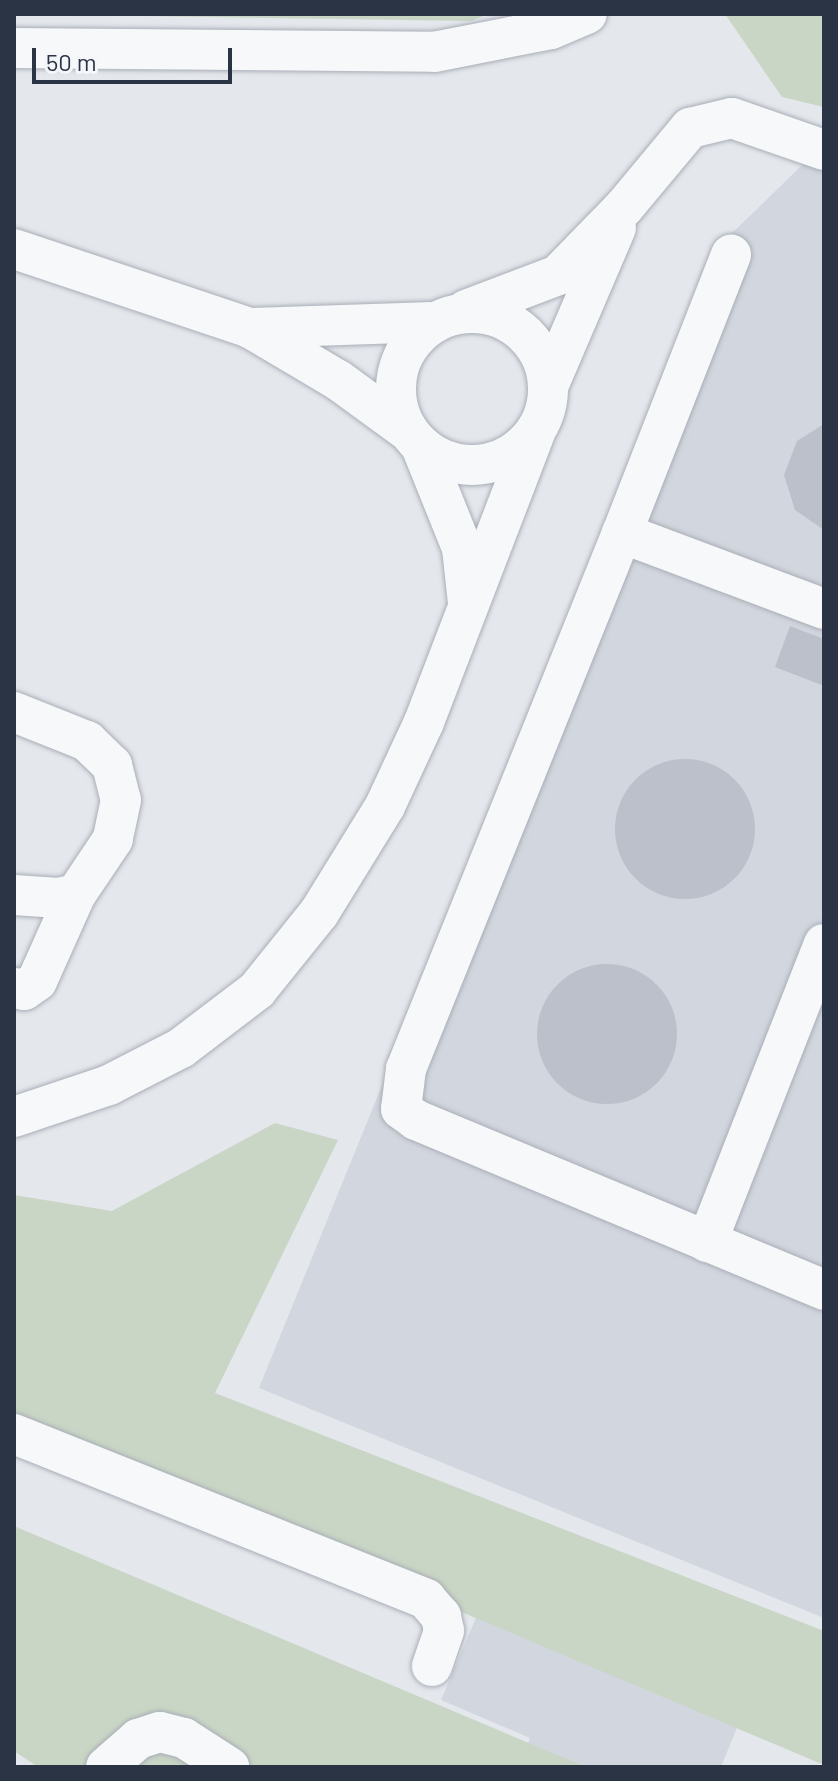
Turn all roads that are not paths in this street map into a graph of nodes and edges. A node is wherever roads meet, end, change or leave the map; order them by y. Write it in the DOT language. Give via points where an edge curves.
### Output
graph roads {
  1 [pos="587,14"];
  2 [pos="14,48"];
  3 [pos="824,150"];
  4 [pos="625,206"];
  5 [pos="14,249"];
  6 [pos="731,255"];
  7 [pos="443,318"];
  8 [pos="250,328"];
  9 [pos="549,384"];
  10 [pos="534,435"];
  11 [pos="414,439"];
  12 [pos="622,533"];
  13 [pos="824,609"];
  14 [pos="469,611"];
  15 [pos="14,712"];
  16 [pos="76,894"];
  17 [pos="14,895"];
  18 [pos="824,944"];
  19 [pos="14,988"];
  20 [pos="14,1117"];
  21 [pos="707,1242"];
  22 [pos="824,1290"];
  23 [pos="14,1434"];
  24 [pos="432,1666"];
  25 [pos="106,1767"];
  26 [pos="229,1767"];
  1 -- 2 [label="street" via="522,36 434,52"];
  3 -- 4 [label="street" via="732,118 712,120 674,142"];
  4 -- 7 [label="street" via="558,275"];
  4 -- 9 [label="street"];
  5 -- 8 [label="street"];
  6 -- 12 [label="street"];
  7 -- 8 [label="street"];
  7 -- 9 [label="street" via="485,313 516,325 533,341"];
  7 -- 11 [label="street" via="415,337 399,371 398,408"];
  8 -- 11 [label="street" via="338,380"];
  9 -- 10 [label="street"];
  10 -- 11 [label="street" via="516,453 467,466"];
  10 -- 14 [label="street"];
  11 -- 14 [label="street" via="462,548"];
  12 -- 13 [label="street"];
  12 -- 21 [label="street" via="406,1069 401,1109 416,1120"];
  14 -- 20 [label="street" via="385,806 319,913 257,990 181,1048 109,1085"];
  15 -- 16 [label="street" via="87,741 112,765 121,800 113,839"];
  16 -- 17 [label="street"];
  16 -- 19 [label="street" via="37,981 24,990"];
  18 -- 21 [label="street"];
  21 -- 22 [label="street"];
  23 -- 24 [label="street" via="426,1599 441,1616 444,1631"];
  25 -- 26 [label="street" via="138,1739 160,1732 184,1738"];
}
